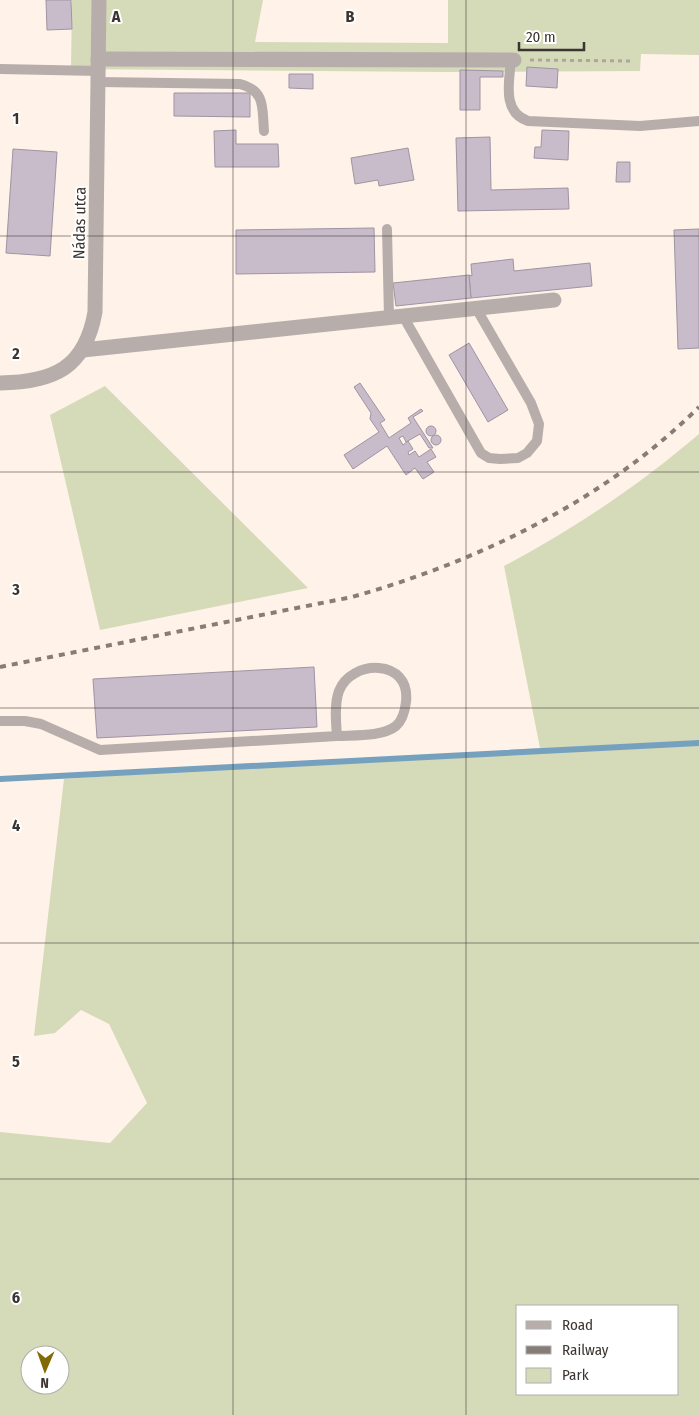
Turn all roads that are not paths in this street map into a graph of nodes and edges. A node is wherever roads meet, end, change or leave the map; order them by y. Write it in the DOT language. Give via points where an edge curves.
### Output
graph roads {
  1 [pos="99,0"];
  2 [pos="512,60"];
  3 [pos="0,69"];
  4 [pos="99,71"];
  5 [pos="699,121"];
  6 [pos="264,131"];
  7 [pos="387,229"];
  8 [pos="554,300"];
  9 [pos="476,308"];
  10 [pos="396,317"];
  11 [pos="83,350"];
  12 [pos="0,383"];
  13 [pos="0,721"];
  14 [pos="337,736"];
  1 -- 4 [label="street, Nádas utca"];
  2 -- 4 [label="street"];
  2 -- 5 [label="lane" via="509,101 520,118 640,126"];
  3 -- 4 [label="lane"];
  4 -- 6 [label="lane" via="251,86 260,98"];
  4 -- 11 [label="street, Nádas utca" via="94,312"];
  7 -- 10 [label="lane"];
  8 -- 9 [label="street"];
  9 -- 10 [label="street"];
  9 -- 10 [label="lane" via="537,414 537,441 533,448 518,458 489,458 481,454"];
  10 -- 11 [label="street"];
  11 -- 12 [label="street, Nádas utca" via="64,370 51,376 24,383"];
  13 -- 14 [label="lane" via="40,724 100,750"];
  14 -- 14 [label="lane" via="373,734 396,726 402,718 407,696 400,675 370,668 346,680 337,700"];
}
